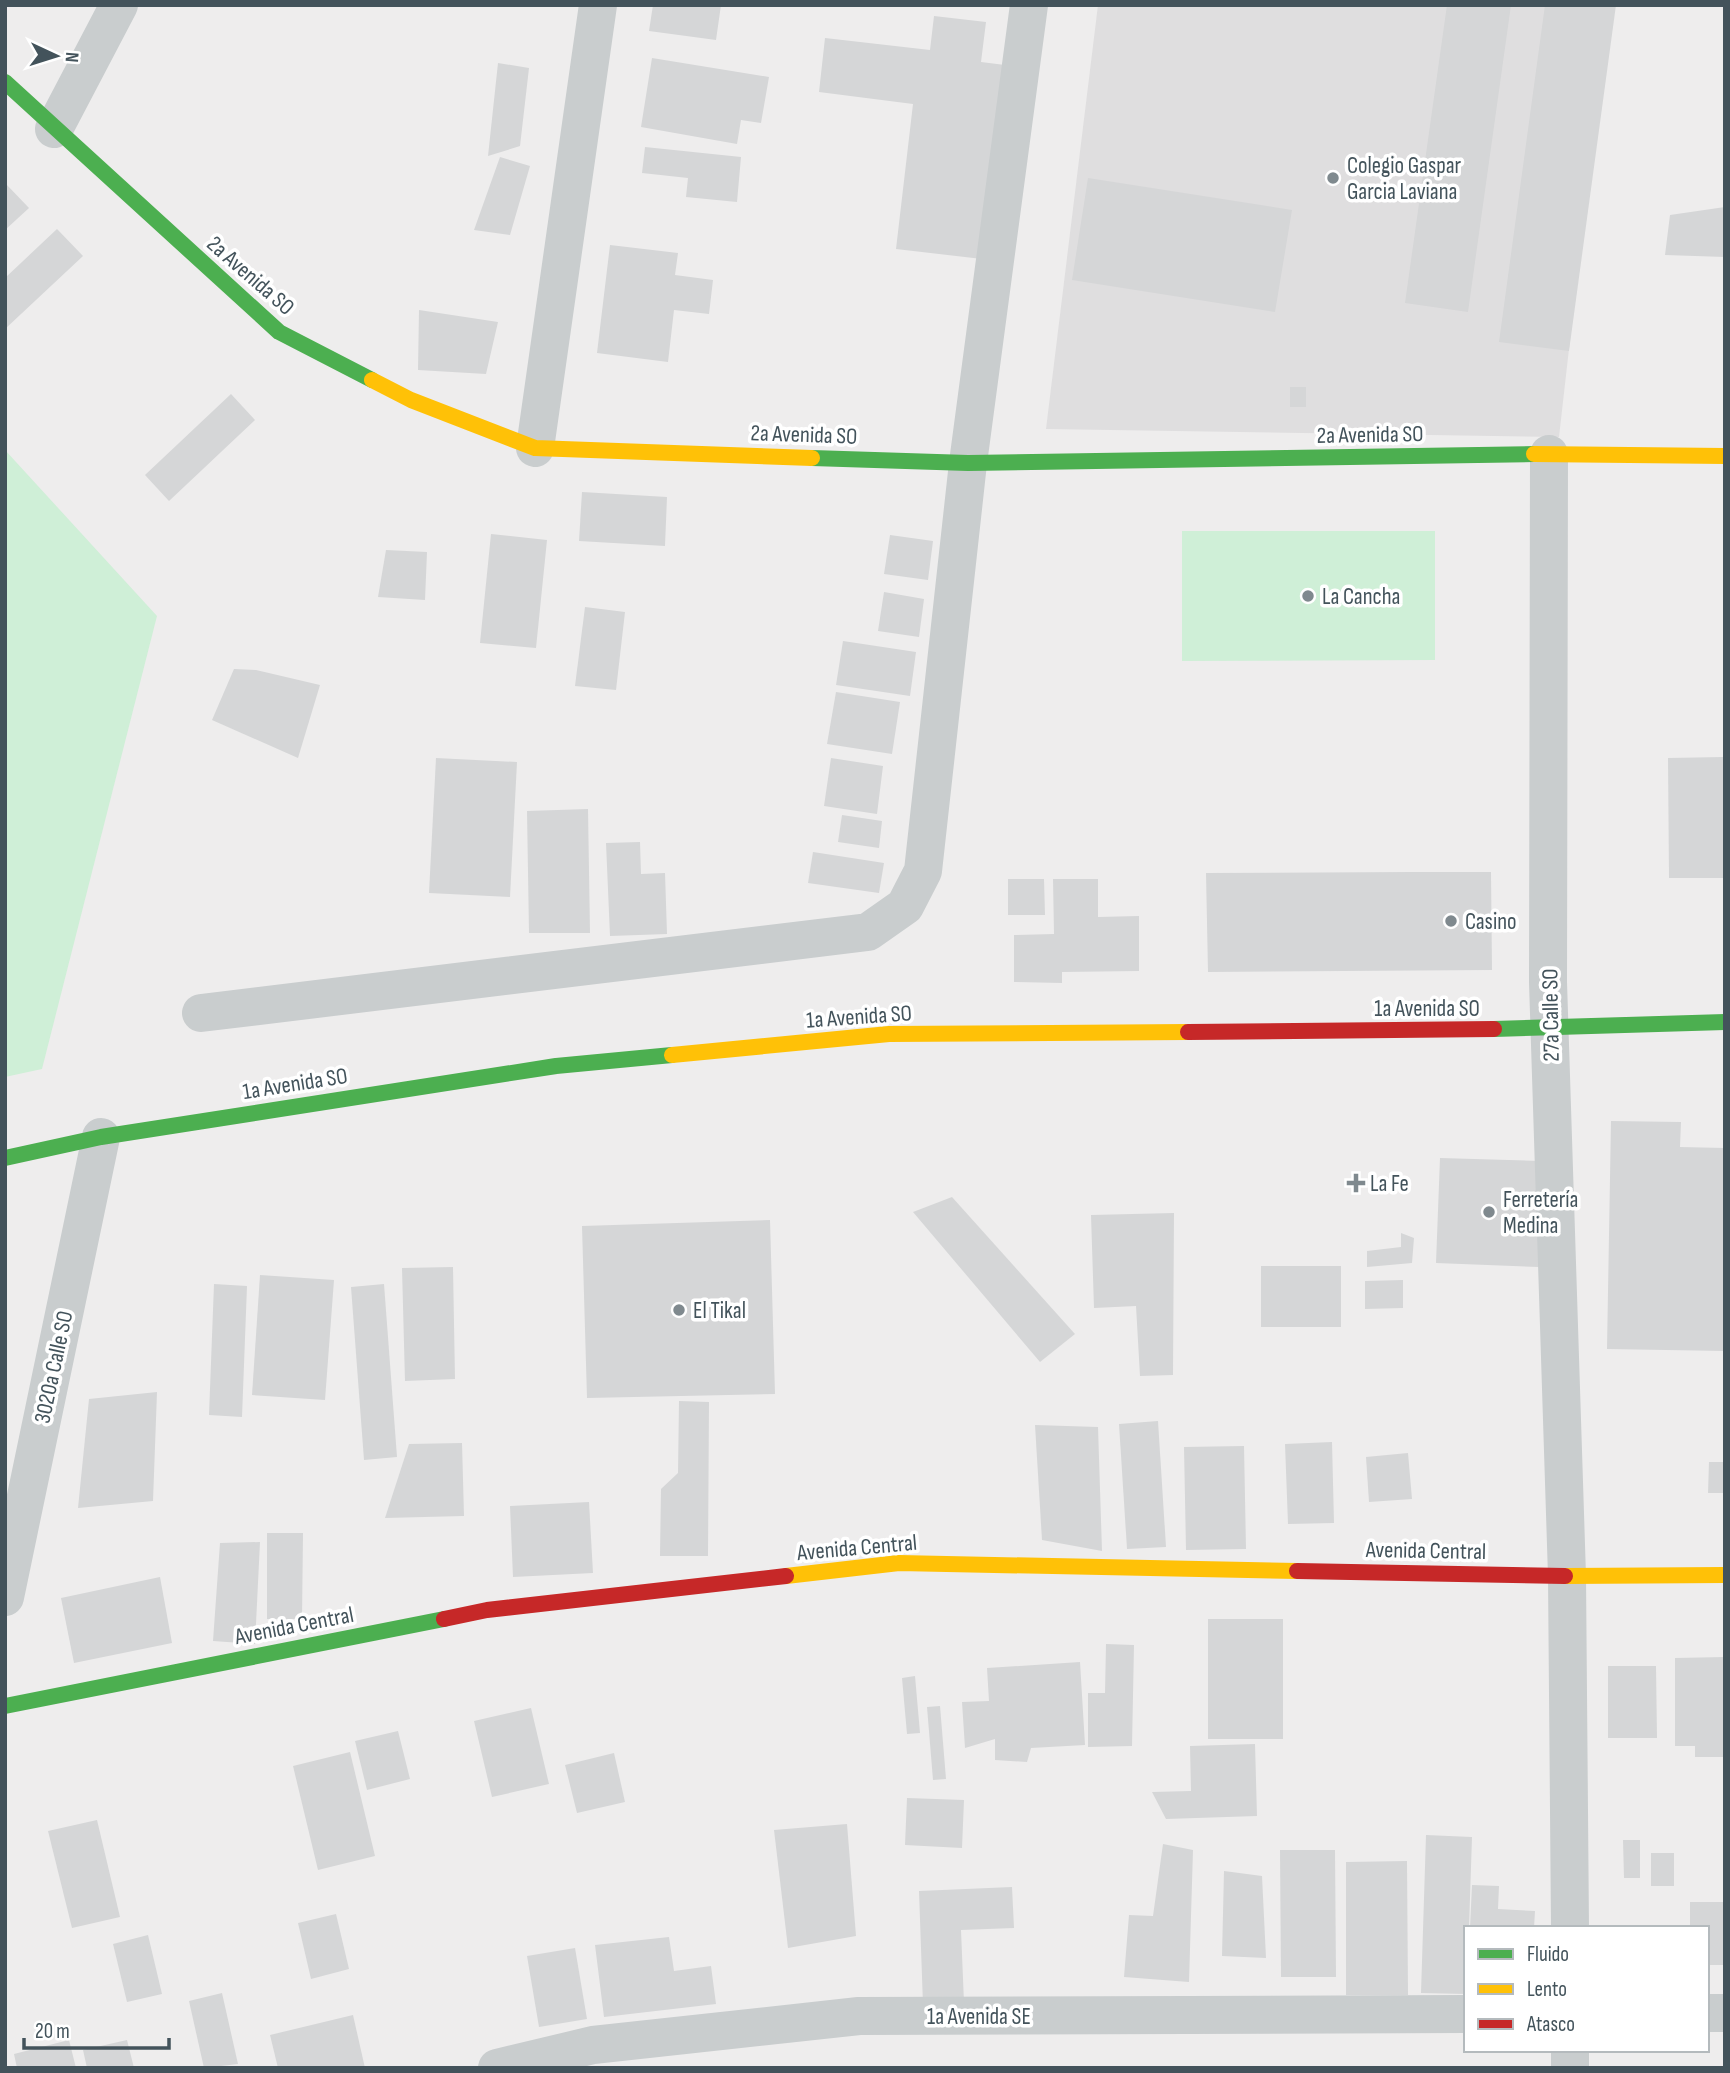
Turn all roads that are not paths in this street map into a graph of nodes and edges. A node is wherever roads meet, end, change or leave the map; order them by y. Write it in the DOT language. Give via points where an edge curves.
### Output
graph roads {
  1 [pos="119,5"];
  2 [pos="598,5"];
  3 [pos="1029,5"];
  4 [pos="5,82"];
  5 [pos="54,129"];
  6 [pos="535,448"];
  7 [pos="1549,454"];
  8 [pos="1725,456"];
  9 [pos="968,463"];
  10 [pos="201,1013"];
  11 [pos="1725,1022"];
  12 [pos="1550,1030"];
  13 [pos="101,1137"];
  14 [pos="5,1158"];
  15 [pos="1725,1575"];
  16 [pos="1567,1576"];
  17 [pos="5,1597"];
  18 [pos="5,1706"];
  19 [pos="1570,1926"];
  20 [pos="1464,2014"];
  21 [pos="496,2068"];
  1 -- 5 [label="street"];
  2 -- 6 [label="street"];
  3 -- 9 [label="street"];
  4 -- 5 [label="main road, 2a Avenida SO"];
  5 -- 6 [label="main road, 2a Avenida SO" via="279,332 411,400"];
  6 -- 9 [label="main road, 2a Avenida SO"];
  7 -- 8 [label="main road, 2a Avenida SO"];
  7 -- 9 [label="main road, 2a Avenida SO"];
  7 -- 12 [label="street, 27a Calle SO"];
  9 -- 10 [label="street" via="923,871 905,906 868,932"];
  11 -- 12 [label="main road, 1a Avenida SO"];
  12 -- 13 [label="main road, 1a Avenida SO" via="889,1034 556,1066"];
  12 -- 16 [label="street, 27a Calle SO"];
  13 -- 14 [label="main road, 1a Avenida SO"];
  13 -- 17 [label="street, 3020a Calle SO"];
  15 -- 16 [label="main road, Avenida Central"];
  16 -- 18 [label="main road, Avenida Central" via="899,1563 487,1610"];
  16 -- 19 [label="street, 27a Calle SO"];
  20 -- 21 [label="street, 1a Avenida SE" via="859,2016 593,2045"];
}
